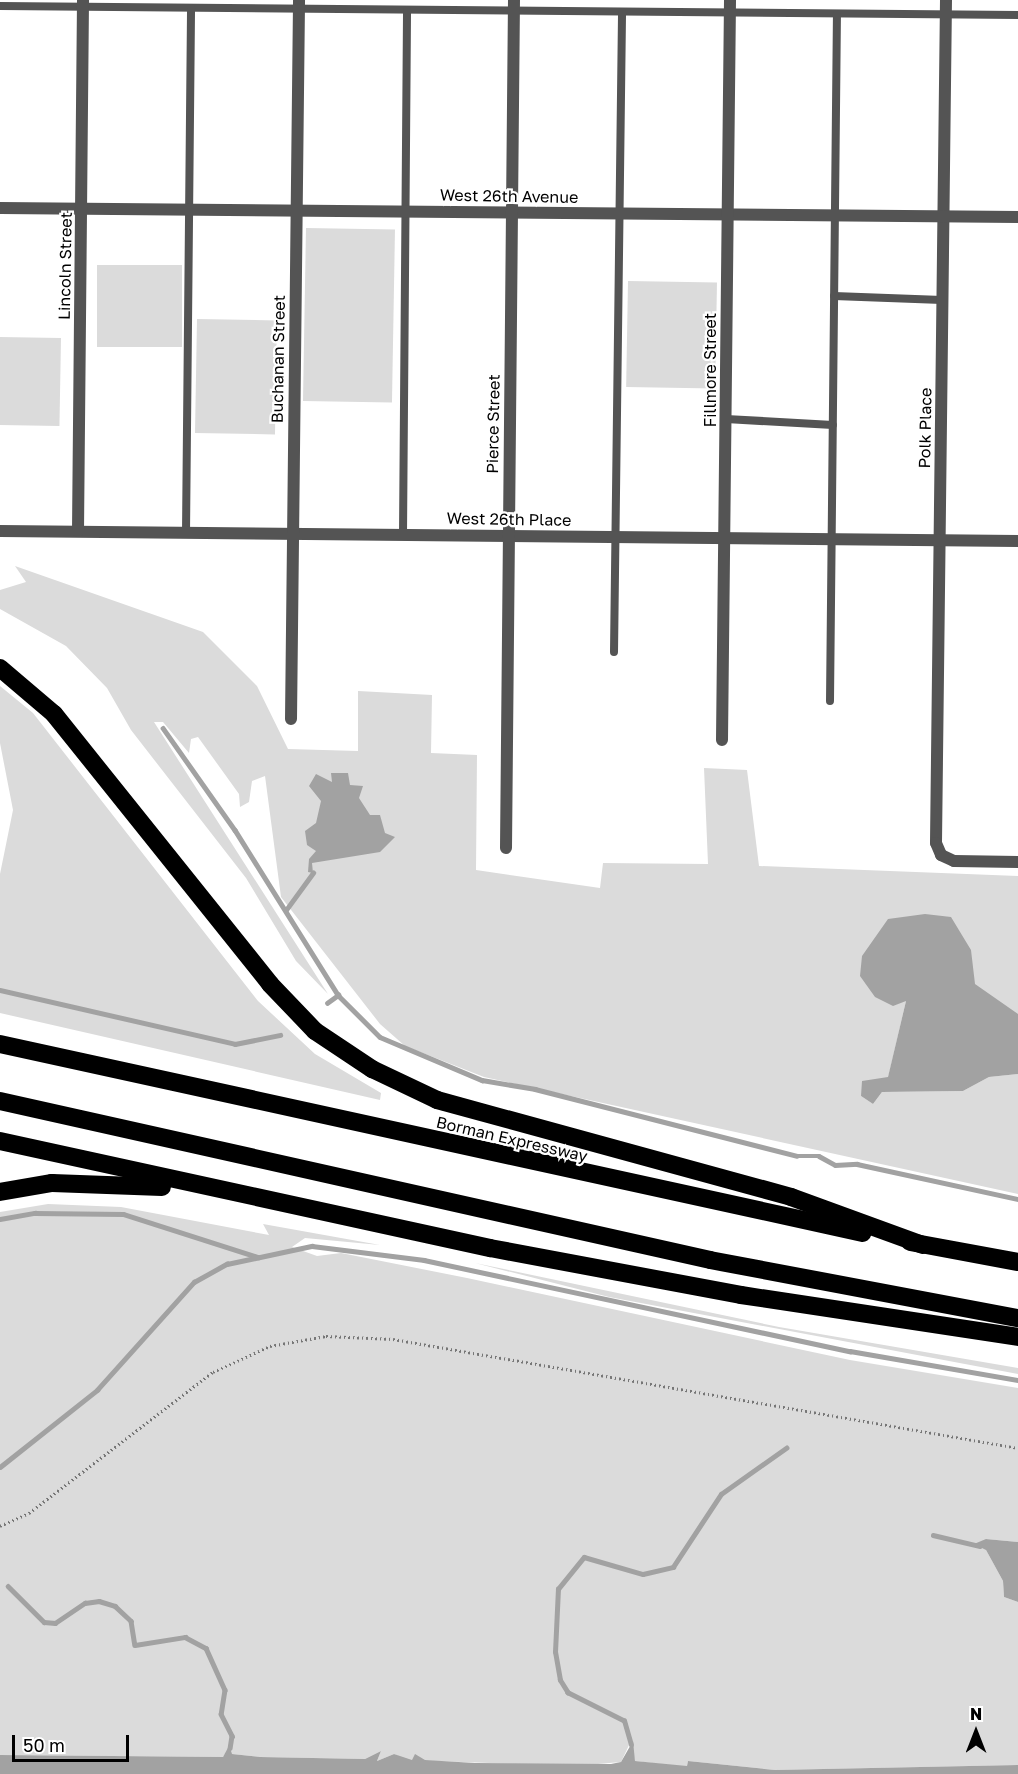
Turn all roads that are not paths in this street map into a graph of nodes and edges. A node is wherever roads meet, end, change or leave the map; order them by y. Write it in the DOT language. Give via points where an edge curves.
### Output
graph roads {
  1 [pos="946,0"];
  2 [pos="83,3"];
  3 [pos="299,4"];
  4 [pos="514,5"];
  5 [pos="0,6"];
  6 [pos="730,6"];
  7 [pos="191,8"];
  8 [pos="407,10"];
  9 [pos="622,12"];
  10 [pos="837,14"];
  11 [pos="945,15"];
  12 [pos="1018,15"];
  13 [pos="0,207"];
  14 [pos="82,208"];
  15 [pos="190,209"];
  16 [pos="297,210"];
  17 [pos="404,211"];
  18 [pos="512,212"];
  19 [pos="619,213"];
  20 [pos="727,214"];
  21 [pos="835,215"];
  22 [pos="944,216"];
  23 [pos="1018,217"];
  24 [pos="834,296"];
  25 [pos="942,300"];
  26 [pos="726,419"];
  27 [pos="833,425"];
  28 [pos="0,531"];
  29 [pos="78,531"];
  30 [pos="186,532"];
  31 [pos="292,534"];
  32 [pos="403,535"];
  33 [pos="509,536"];
  34 [pos="615,537"];
  35 [pos="725,538"];
  36 [pos="832,539"];
  37 [pos="940,540"];
  38 [pos="1018,541"];
  39 [pos="614,652"];
  40 [pos="0,668"];
  41 [pos="830,701"];
  42 [pos="291,719"];
  43 [pos="722,740"];
  44 [pos="506,848"];
  45 [pos="1018,862"];
  46 [pos="0,1044"];
  47 [pos="0,1101"];
  48 [pos="0,1141"];
  49 [pos="217,1191"];
  50 [pos="0,1192"];
  51 [pos="923,1245"];
  52 [pos="1018,1262"];
  53 [pos="1018,1318"];
  54 [pos="1018,1337"];
  1 -- 11 [label="street, Polk Place"];
  2 -- 5 [label="lane"];
  2 -- 7 [label="lane"];
  2 -- 14 [label="street, Lincoln Street"];
  3 -- 7 [label="lane"];
  3 -- 8 [label="lane"];
  3 -- 16 [label="street, Buchanan Street"];
  4 -- 8 [label="lane"];
  4 -- 9 [label="lane"];
  4 -- 18 [label="street, Pierce Street"];
  6 -- 9 [label="lane"];
  6 -- 10 [label="lane"];
  6 -- 20 [label="street, Fillmore Street"];
  7 -- 15 [label="lane"];
  8 -- 17 [label="lane"];
  9 -- 19 [label="lane"];
  10 -- 11 [label="lane"];
  10 -- 21 [label="lane"];
  11 -- 12 [label="lane"];
  11 -- 22 [label="street, Polk Place"];
  13 -- 14 [label="street, West 26th Avenue"];
  14 -- 15 [label="street, West 26th Avenue"];
  14 -- 29 [label="street, Lincoln Street"];
  15 -- 16 [label="street, West 26th Avenue"];
  15 -- 30 [label="lane"];
  16 -- 17 [label="street, West 26th Avenue"];
  16 -- 31 [label="street, Buchanan Street"];
  17 -- 18 [label="street, West 26th Avenue"];
  17 -- 32 [label="lane"];
  18 -- 19 [label="street, West 26th Avenue"];
  18 -- 33 [label="street, Pierce Street"];
  19 -- 20 [label="street, West 26th Avenue"];
  19 -- 34 [label="lane"];
  20 -- 21 [label="street, West 26th Avenue"];
  20 -- 26 [label="street, Fillmore Street"];
  21 -- 22 [label="street, West 26th Avenue"];
  21 -- 24 [label="lane"];
  22 -- 23 [label="street, West 26th Avenue"];
  22 -- 25 [label="street, Polk Place"];
  24 -- 25 [label="lane"];
  24 -- 27 [label="lane"];
  25 -- 37 [label="street, Polk Place"];
  26 -- 27 [label="lane"];
  26 -- 35 [label="street, Fillmore Street"];
  27 -- 36 [label="lane"];
  28 -- 29 [label="street, West 26th Place"];
  29 -- 30 [label="street, West 26th Place"];
  30 -- 31 [label="street, West 26th Place"];
  31 -- 32 [label="street, West 26th Place"];
  31 -- 42 [label="street, Buchanan Street"];
  32 -- 33 [label="street, West 26th Place"];
  33 -- 34 [label="street, West 26th Place"];
  33 -- 44 [label="street, Pierce Street"];
  34 -- 35 [label="street, West 26th Place"];
  34 -- 39 [label="lane"];
  35 -- 36 [label="street, West 26th Place"];
  35 -- 43 [label="street, Fillmore Street"];
  36 -- 37 [label="street, West 26th Place"];
  36 -- 41 [label="lane"];
  37 -- 38 [label="street, West 26th Place"];
  37 -- 45 [label="street, Polk Place" via="936,843 941,855"];
  40 -- 51 [label="highway" via="54,714 270,984 315,1031 372,1069 437,1100 791,1197"];
  46 -- 51 [label="highway, Borman Expressway" via="563,1171"];
  47 -- 53 [label="highway" via="710,1260"];
  48 -- 49 [label="highway"];
  49 -- 50 [label="highway" via="52,1183"];
  49 -- 54 [label="highway" via="741,1295"];
  51 -- 52 [label="highway, Borman Expressway"];
}
